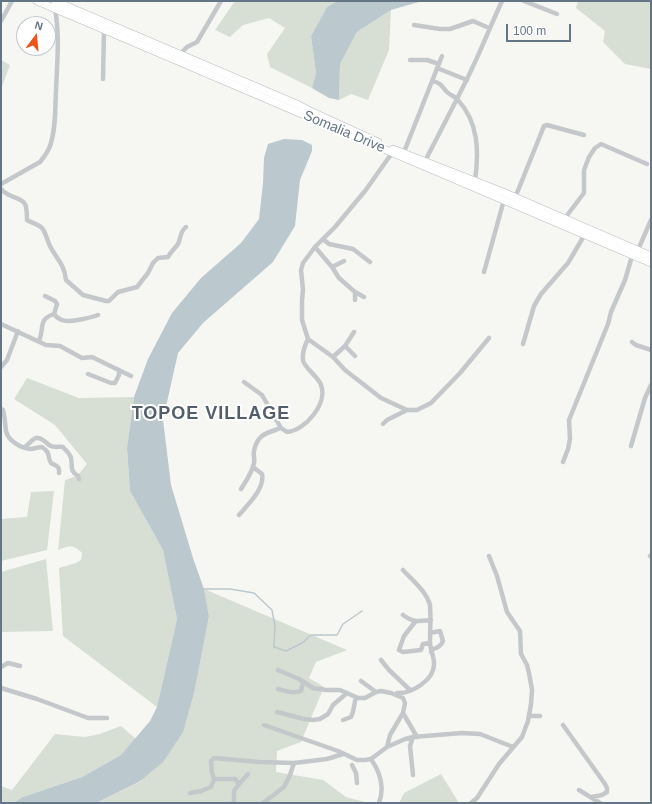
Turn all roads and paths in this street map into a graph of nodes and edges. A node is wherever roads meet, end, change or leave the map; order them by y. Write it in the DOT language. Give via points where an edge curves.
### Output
graph roads {
  1 [pos="12,1"];
  2 [pos="37,1"];
  3 [pos="221,1"];
  4 [pos="502,1"];
  5 [pos="524,1"];
  6 [pos="54,5"];
  7 [pos="557,14"];
  8 [pos="1,21"];
  9 [pos="414,24"];
  10 [pos="489,28"];
  11 [pos="104,30"];
  12 [pos="180,54"];
  13 [pos="442,56"];
  14 [pos="410,60"];
  15 [pos="438,66"];
  16 [pos="103,79"];
  17 [pos="467,80"];
  18 [pos="433,81"];
  19 [pos="457,99"];
  20 [pos="584,135"];
  21 [pos="404,152"];
  22 [pos="392,153"];
  23 [pos="425,161"];
  24 [pos="647,164"];
  25 [pos="475,181"];
  26 [pos="1,184"];
  27 [pos="1,188"];
  28 [pos="515,198"];
  29 [pos="504,200"];
  30 [pos="565,218"];
  31 [pos="651,220"];
  32 [pos="186,227"];
  33 [pos="585,234"];
  34 [pos="323,239"];
  35 [pos="315,247"];
  36 [pos="635,251"];
  37 [pos="651,256"];
  38 [pos="344,261"];
  39 [pos="370,262"];
  40 [pos="651,263"];
  41 [pos="332,267"];
  42 [pos="484,272"];
  43 [pos="355,292"];
  44 [pos="45,296"];
  45 [pos="364,297"];
  46 [pos="355,300"];
  47 [pos="54,314"];
  48 [pos="98,315"];
  49 [pos="1,324"];
  50 [pos="18,331"];
  51 [pos="354,332"];
  52 [pos="488,338"];
  53 [pos="308,339"];
  54 [pos="39,341"];
  55 [pos="632,342"];
  56 [pos="523,344"];
  57 [pos="345,346"];
  58 [pos="651,350"];
  59 [pos="355,356"];
  60 [pos="333,357"];
  61 [pos="1,367"];
  62 [pos="119,370"];
  63 [pos="88,374"];
  64 [pos="131,376"];
  65 [pos="244,382"];
  66 [pos="651,385"];
  67 [pos="1,409"];
  68 [pos="407,410"];
  69 [pos="384,424"];
  70 [pos="281,428"];
  71 [pos="631,446"];
  72 [pos="25,447"];
  73 [pos="563,462"];
  74 [pos="253,467"];
  75 [pos="59,473"];
  76 [pos="79,479"];
  77 [pos="241,488"];
  78 [pos="239,515"];
  79 [pos="490,556"];
  80 [pos="404,570"];
  81 [pos="403,615"];
  82 [pos="431,620"];
  83 [pos="415,622"];
  84 [pos="430,633"];
  85 [pos="430,643"];
  86 [pos="431,652"];
  87 [pos="380,660"];
  88 [pos="20,666"];
  89 [pos="1,667"];
  90 [pos="278,670"];
  91 [pos="361,681"];
  92 [pos="303,682"];
  93 [pos="336,684"];
  94 [pos="1,688"];
  95 [pos="278,689"];
  96 [pos="340,690"];
  97 [pos="409,691"];
  98 [pos="376,692"];
  99 [pos="347,693"];
  100 [pos="391,693"];
  101 [pos="356,697"];
  102 [pos="405,704"];
  103 [pos="277,712"];
  104 [pos="403,712"];
  105 [pos="529,716"];
  106 [pos="540,716"];
  107 [pos="107,718"];
  108 [pos="343,720"];
  109 [pos="264,725"];
  110 [pos="564,725"];
  111 [pos="415,737"];
  112 [pos="387,747"];
  113 [pos="513,747"];
  114 [pos="343,754"];
  115 [pos="371,759"];
  116 [pos="294,763"];
  117 [pos="352,765"];
  118 [pos="248,774"];
  119 [pos="413,775"];
  120 [pos="214,780"];
  121 [pos="357,783"];
  122 [pos="239,784"];
  123 [pos="579,790"];
  124 [pos="190,793"];
  125 [pos="592,797"];
  126 [pos="232,803"];
  127 [pos="263,803"];
  128 [pos="379,803"];
  129 [pos="471,803"];
  130 [pos="600,803"];
  1 -- 8 [label="street"];
  2 -- 6 [label="main road, Somalia Drive"];
  3 -- 12 [label="street" via="197,42"];
  4 -- 10 [label="street"];
  5 -- 7 [label="street"];
  6 -- 11 [label="main road, Somalia Drive"];
  6 -- 12 [label="main road, Somalia Drive"];
  6 -- 26 [label="street" via="58,32 58,63 50,146 40,162"];
  9 -- 10 [label="street" via="450,29 473,21"];
  10 -- 17 [label="street"];
  11 -- 16 [label="street"];
  11 -- 22 [label="main road, Somalia Drive"];
  12 -- 21 [label="main road, Somalia Drive" via="300,104 312,112"];
  13 -- 15 [label="street"];
  14 -- 15 [label="street" via="428,60"];
  15 -- 17 [label="street"];
  15 -- 18 [label="street"];
  17 -- 19 [label="street"];
  18 -- 19 [label="street" via="440,83"];
  18 -- 21 [label="street"];
  19 -- 23 [label="street"];
  19 -- 25 [label="street" via="475,131"];
  20 -- 28 [label="street" via="544,126"];
  21 -- 23 [label="main road, Somalia Drive"];
  22 -- 29 [label="main road, Somalia Drive"];
  22 -- 34 [label="street" via="365,191"];
  23 -- 25 [label="main road, Somalia Drive"];
  24 -- 30 [label="street" via="601,144 589,157 584,170 584,194"];
  25 -- 28 [label="main road, Somalia Drive"];
  27 -- 32 [label="street" via="8,196 24,202 28,220 41,227 66,272 66,280 84,295 106,301 118,292 137,287 158,258 168,258"];
  28 -- 30 [label="main road, Somalia Drive"];
  29 -- 33 [label="main road, Somalia Drive"];
  29 -- 42 [label="street"];
  30 -- 36 [label="main road, Somalia Drive"];
  31 -- 36 [label="street"];
  33 -- 36 [label="main road, Somalia Drive"];
  33 -- 56 [label="street" via="568,262 540,294"];
  34 -- 35 [label="street"];
  34 -- 39 [label="street" via="329,244 353,249"];
  35 -- 41 [label="street"];
  35 -- 53 [label="street" via="301,270 302,320"];
  36 -- 37 [label="main road, Somalia Drive"];
  36 -- 40 [label="main road, Somalia Drive"];
  36 -- 73 [label="street" via="569,420 569,444"];
  38 -- 41 [label="street"];
  41 -- 43 [label="street" via="339,278"];
  43 -- 45 [label="street"];
  43 -- 46 [label="street"];
  44 -- 47 [label="street" via="57,304"];
  47 -- 48 [label="street" via="68,322"];
  47 -- 54 [label="street" via="42,322"];
  49 -- 50 [label="street"];
  50 -- 54 [label="street"];
  50 -- 61 [label="street"];
  51 -- 57 [label="street"];
  52 -- 68 [label="street" via="460,373 431,403 417,410"];
  53 -- 60 [label="street"];
  53 -- 70 [label="street" via="303,359 320,383 322,389 319,404 309,421 302,426 287,432"];
  54 -- 62 [label="street" via="46,345 60,346 80,357 92,357"];
  55 -- 58 [label="street"];
  57 -- 59 [label="street"];
  57 -- 60 [label="street"];
  60 -- 68 [label="street" via="345,370 381,398"];
  62 -- 63 [label="street" via="117,381 114,383"];
  62 -- 64 [label="street"];
  65 -- 70 [label="street" via="262,395"];
  66 -- 71 [label="street"];
  67 -- 72 [label="street" via="5,416 8,437 12,442"];
  68 -- 69 [label="street"];
  70 -- 74 [label="street" via="262,434 257,440"];
  72 -- 75 [label="street" via="45,449 51,463 58,466"];
  72 -- 76 [label="street" via="37,437 50,446 64,447 71,458 74,474"];
  74 -- 77 [label="street"];
  74 -- 78 [label="street" via="262,474 263,479 259,490"];
  79 -- 105 [label="street" via="506,612 520,631 521,654 527,666 532,690"];
  80 -- 82 [label="street" via="421,588 428,600"];
  81 -- 83 [label="street"];
  82 -- 83 [label="street"];
  82 -- 84 [label="street"];
  83 -- 85 [label="street" via="404,636 398,650 421,650 423,644"];
  84 -- 85 [label="street"];
  84 -- 86 [label="street" via="440,631 443,641 442,645"];
  85 -- 86 [label="street"];
  86 -- 97 [label="street" via="434,663 432,673 424,683"];
  87 -- 97 [label="street"];
  88 -- 89 [label="street" via="8,663"];
  90 -- 92 [label="street"];
  91 -- 98 [label="street"];
  92 -- 95 [label="street" via="299,692"];
  92 -- 96 [label="street" via="313,688"];
  93 -- 96 [label="street"];
  94 -- 107 [label="street" via="88,718"];
  96 -- 99 [label="street"];
  97 -- 100 [label="street"];
  97 -- 102 [label="street"];
  98 -- 100 [label="street"];
  98 -- 101 [label="street" via="365,698"];
  99 -- 101 [label="street"];
  99 -- 103 [label="street" via="320,719 304,719"];
  100 -- 102 [label="street" via="403,698"];
  101 -- 108 [label="street" via="351,717"];
  102 -- 104 [label="street"];
  104 -- 111 [label="street"];
  104 -- 112 [label="street"];
  105 -- 106 [label="street"];
  105 -- 113 [label="street" via="522,737"];
  109 -- 114 [label="street"];
  110 -- 125 [label="street" via="607,788 604,794"];
  111 -- 112 [label="street"];
  111 -- 113 [label="street" via="480,734"];
  111 -- 119 [label="street" via="410,746"];
  112 -- 115 [label="street"];
  113 -- 129 [label="street"];
  114 -- 115 [label="street" via="357,760"];
  114 -- 116 [label="street" via="327,759"];
  115 -- 128 [label="street" via="381,781 382,793"];
  116 -- 120 [label="street" via="214,758 211,764"];
  116 -- 127 [label="street" via="284,786"];
  117 -- 121 [label="street"];
  118 -- 122 [label="street"];
  120 -- 122 [label="street" via="235,779"];
  120 -- 124 [label="street" via="211,787"];
  122 -- 126 [label="street" via="234,791"];
  123 -- 125 [label="street"];
  125 -- 130 [label="street"];
}
